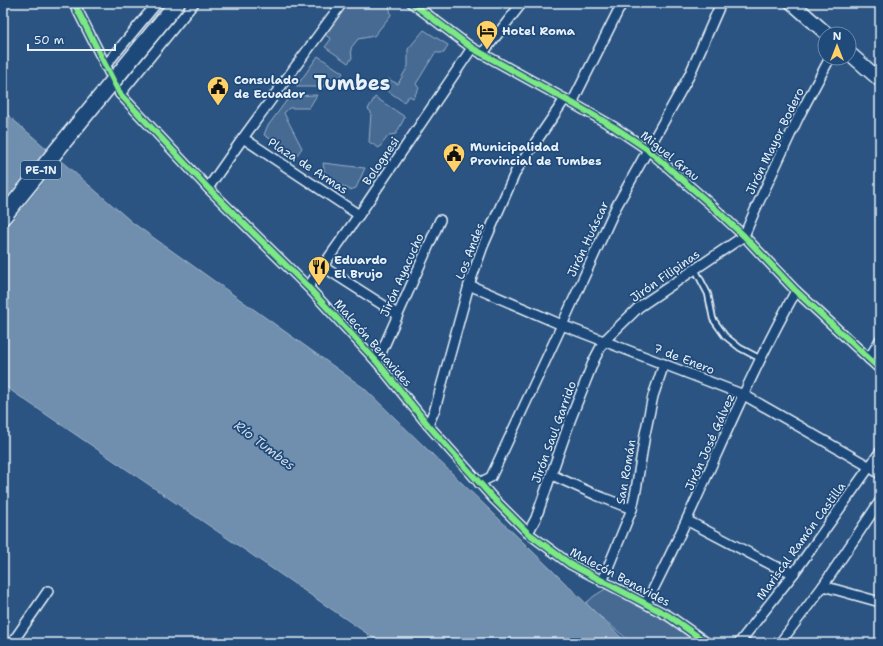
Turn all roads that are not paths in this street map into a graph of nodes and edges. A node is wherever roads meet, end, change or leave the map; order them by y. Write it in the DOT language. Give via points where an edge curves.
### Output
graph roads {
  1 [pos="74,3"];
  2 [pos="157,3"];
  3 [pos="177,3"];
  4 [pos="194,3"];
  5 [pos="342,3"];
  6 [pos="412,3"];
  7 [pos="522,3"];
  8 [pos="622,3"];
  9 [pos="721,3"];
  10 [pos="792,3"];
  11 [pos="818,26"];
  12 [pos="472,48"];
  13 [pos="482,54"];
  14 [pos="857,60"];
  15 [pos="105,66"];
  16 [pos="826,66"];
  17 [pos="880,80"];
  18 [pos="120,94"];
  19 [pos="568,101"];
  20 [pos="243,138"];
  21 [pos="648,149"];
  22 [pos="208,188"];
  23 [pos="359,215"];
  24 [pos="3,217"];
  25 [pos="440,220"];
  26 [pos="744,236"];
  27 [pos="322,266"];
  28 [pos="695,269"];
  29 [pos="469,285"];
  30 [pos="308,287"];
  31 [pos="796,291"];
  32 [pos="397,314"];
  33 [pos="562,325"];
  34 [pos="880,340"];
  35 [pos="604,341"];
  36 [pos="761,359"];
  37 [pos="869,359"];
  38 [pos="377,362"];
  39 [pos="664,364"];
  40 [pos="880,369"];
  41 [pos="744,395"];
  42 [pos="428,425"];
  43 [pos="880,452"];
  44 [pos="870,467"];
  45 [pos="880,474"];
  46 [pos="552,475"];
  47 [pos="479,483"];
  48 [pos="880,501"];
  49 [pos="632,509"];
  50 [pos="688,521"];
  51 [pos="528,532"];
  52 [pos="794,574"];
  53 [pos="602,582"];
  54 [pos="823,586"];
  55 [pos="48,591"];
  56 [pos="880,602"];
  57 [pos="646,604"];
  58 [pos="12,643"];
  59 [pos="707,643"];
  60 [pos="739,643"];
  61 [pos="780,643"];
  1 -- 15 [label="street, Malecón Benavides"];
  2 -- 15 [label="street"];
  3 -- 24 [label="highway, PE-1N, bridge"];
  4 -- 18 [label="street"];
  5 -- 20 [label="street"];
  6 -- 12 [label="street, Miguel Grau"];
  7 -- 13 [label="street"];
  8 -- 19 [label="street, Los Andes"];
  9 -- 21 [label="street, Jirón Huáscar" via="689,76"];
  10 -- 11 [label="main road"];
  12 -- 13 [label="street, Miguel Grau"];
  12 -- 23 [label="street, Bolognesi"];
  13 -- 19 [label="street, Miguel Grau"];
  14 -- 17 [label="main road"];
  15 -- 18 [label="street, Malecón Benavides"];
  16 -- 26 [label="street, Jirón Mayor Bodero"];
  18 -- 22 [label="street, Malecón Benavides"];
  19 -- 21 [label="street, Miguel Grau"];
  19 -- 29 [label="street, Los Andes" via="516,172 483,246"];
  20 -- 22 [label="street"];
  20 -- 23 [label="street, Plaza de Armas"];
  21 -- 26 [label="street, Miguel Grau"];
  21 -- 33 [label="street, Jirón Huáscar" via="616,207"];
  22 -- 30 [label="street, Malecón Benavides"];
  23 -- 27 [label="street, Bolognesi"];
  25 -- 32 [label="street, Jirón Ayacucho"];
  26 -- 28 [label="street, Jirón Filipinas"];
  26 -- 31 [label="street, Miguel Grau"];
  27 -- 30 [label="street, Bolognesi"];
  27 -- 32 [label="street"];
  28 -- 35 [label="street, Jirón Filipinas" via="639,307"];
  28 -- 36 [label="lane" via="708,294 713,319 725,336 740,348"];
  29 -- 33 [label="street, 7 de Enero"];
  29 -- 42 [label="street, Los Andes" via="435,409"];
  30 -- 38 [label="street, Malecón Benavides"];
  31 -- 36 [label="street, Jirón José Gálvez"];
  31 -- 37 [label="street, Miguel Grau"];
  32 -- 38 [label="street, Jirón Ayacucho"];
  33 -- 35 [label="street, 7 de Enero"];
  33 -- 47 [label="street, Jirón Huáscar" via="490,477"];
  34 -- 37 [label="street"];
  35 -- 39 [label="street, 7 de Enero"];
  35 -- 46 [label="street, Jirón Saul Garrido" via="571,418"];
  36 -- 41 [label="street, Jirón José Gálvez"];
  37 -- 40 [label="street, Miguel Grau"];
  38 -- 42 [label="street, Malecón Benavides"];
  39 -- 41 [label="street, 7 de Enero"];
  39 -- 49 [label="street, San Román" via="653,396"];
  41 -- 44 [label="street, 7 de Enero"];
  41 -- 50 [label="street, Jirón José Gálvez"];
  42 -- 47 [label="street, Malecón Benavides"];
  43 -- 44 [label="street, Mariscal Ramón Castilla"];
  44 -- 45 [label="street, 7 de Enero"];
  44 -- 52 [label="street, Mariscal Ramón Castilla"];
  46 -- 49 [label="street"];
  46 -- 51 [label="street, Jirón Saul Garrido"];
  47 -- 51 [label="street, Malecón Benavides"];
  48 -- 54 [label="street"];
  49 -- 53 [label="street, San Román"];
  50 -- 52 [label="street"];
  50 -- 57 [label="street, Jirón José Gálvez"];
  51 -- 53 [label="street, Malecón Benavides" via="570,564"];
  52 -- 60 [label="street, Mariscal Ramón Castilla"];
  53 -- 57 [label="street, Malecón Benavides"];
  54 -- 56 [label="street"];
  54 -- 61 [label="street"];
  55 -- 58 [label="street"];
  57 -- 59 [label="street, Malecón Benavides" via="669,616"];
}
